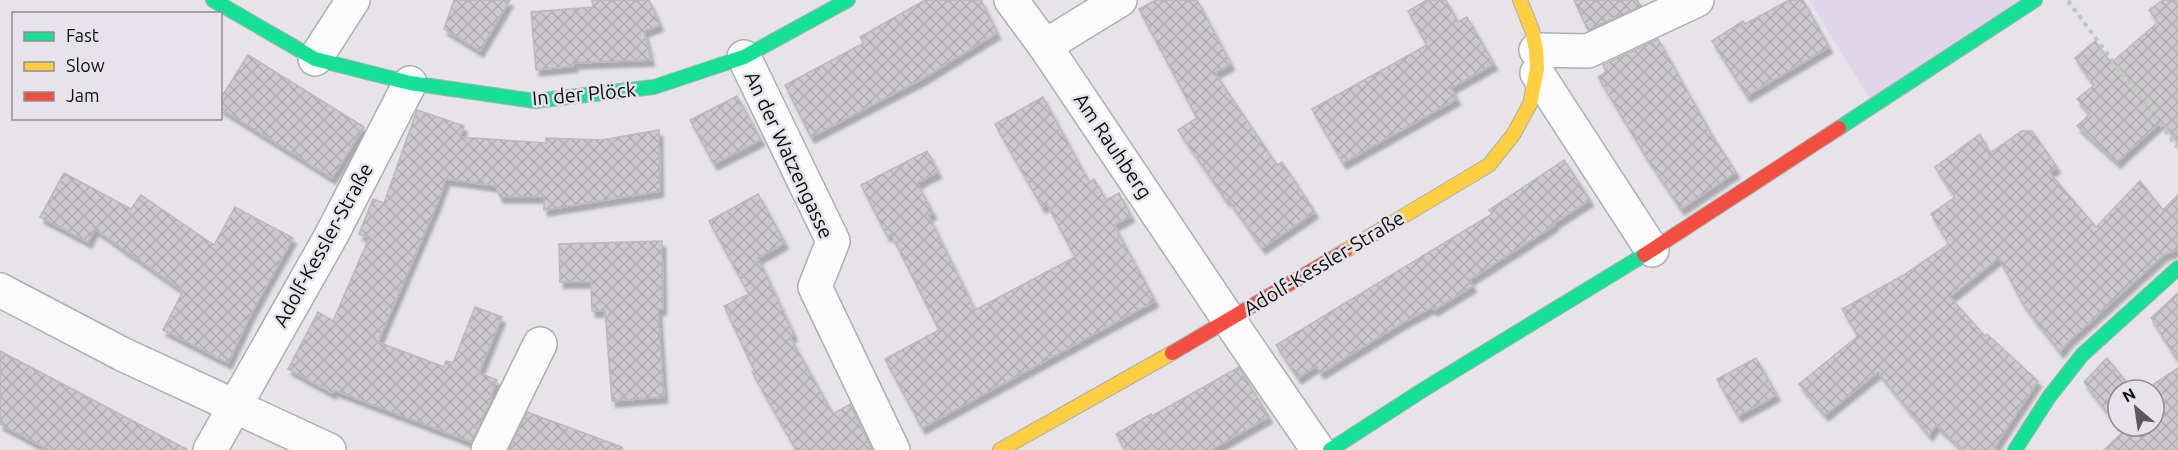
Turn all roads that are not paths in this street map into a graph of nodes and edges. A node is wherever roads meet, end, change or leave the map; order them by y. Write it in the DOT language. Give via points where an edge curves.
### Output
graph roads {
  1 [pos="213,0"];
  2 [pos="353,0"];
  3 [pos="848,0"];
  4 [pos="1011,0"];
  5 [pos="1120,0"];
  6 [pos="1520,0"];
  7 [pos="1697,0"];
  8 [pos="2035,0"];
  9 [pos="1045,46"];
  10 [pos="744,57"];
  11 [pos="315,59"];
  12 [pos="1537,62"];
  13 [pos="410,82"];
  14 [pos="1652,250"];
  15 [pos="2178,268"];
  16 [pos="0,290"];
  17 [pos="1229,320"];
  18 [pos="540,344"];
  19 [pos="234,406"];
  20 [pos="210,450"];
  21 [pos="329,450"];
  22 [pos="488,450"];
  23 [pos="893,450"];
  24 [pos="1000,450"];
  25 [pos="1318,450"];
  26 [pos="1330,450"];
  27 [pos="2015,450"];
  1 -- 11 [label="street, In der Plöck"];
  2 -- 11 [label="street"];
  3 -- 10 [label="street, In der Plöck"];
  4 -- 9 [label="street"];
  5 -- 9 [label="street"];
  6 -- 12 [label="street, Adolf-Kessler-Straße" via="1532,30"];
  7 -- 12 [label="street" via="1588,51"];
  8 -- 14 [label="street"];
  9 -- 17 [label="street, Am Rauhberg"];
  10 -- 13 [label="street, In der Plöck" via="654,87 535,101"];
  10 -- 23 [label="street, An der Watzengasse" via="833,240 815,287"];
  11 -- 13 [label="street, In der Plöck"];
  12 -- 14 [label="street"];
  12 -- 17 [label="street, Adolf-Kessler-Straße" via="1533,96 1525,118 1489,165"];
  13 -- 19 [label="street, Adolf-Kessler-Straße" via="331,236"];
  14 -- 26 [label="street"];
  15 -- 27 [label="street" via="2082,355"];
  16 -- 19 [label="street" via="122,354"];
  17 -- 24 [label="street, Adolf-Kessler-Straße"];
  17 -- 25 [label="street, Am Rauhberg"];
  18 -- 22 [label="street"];
  19 -- 20 [label="street, Adolf-Kessler-Straße"];
  19 -- 21 [label="street"];
}
